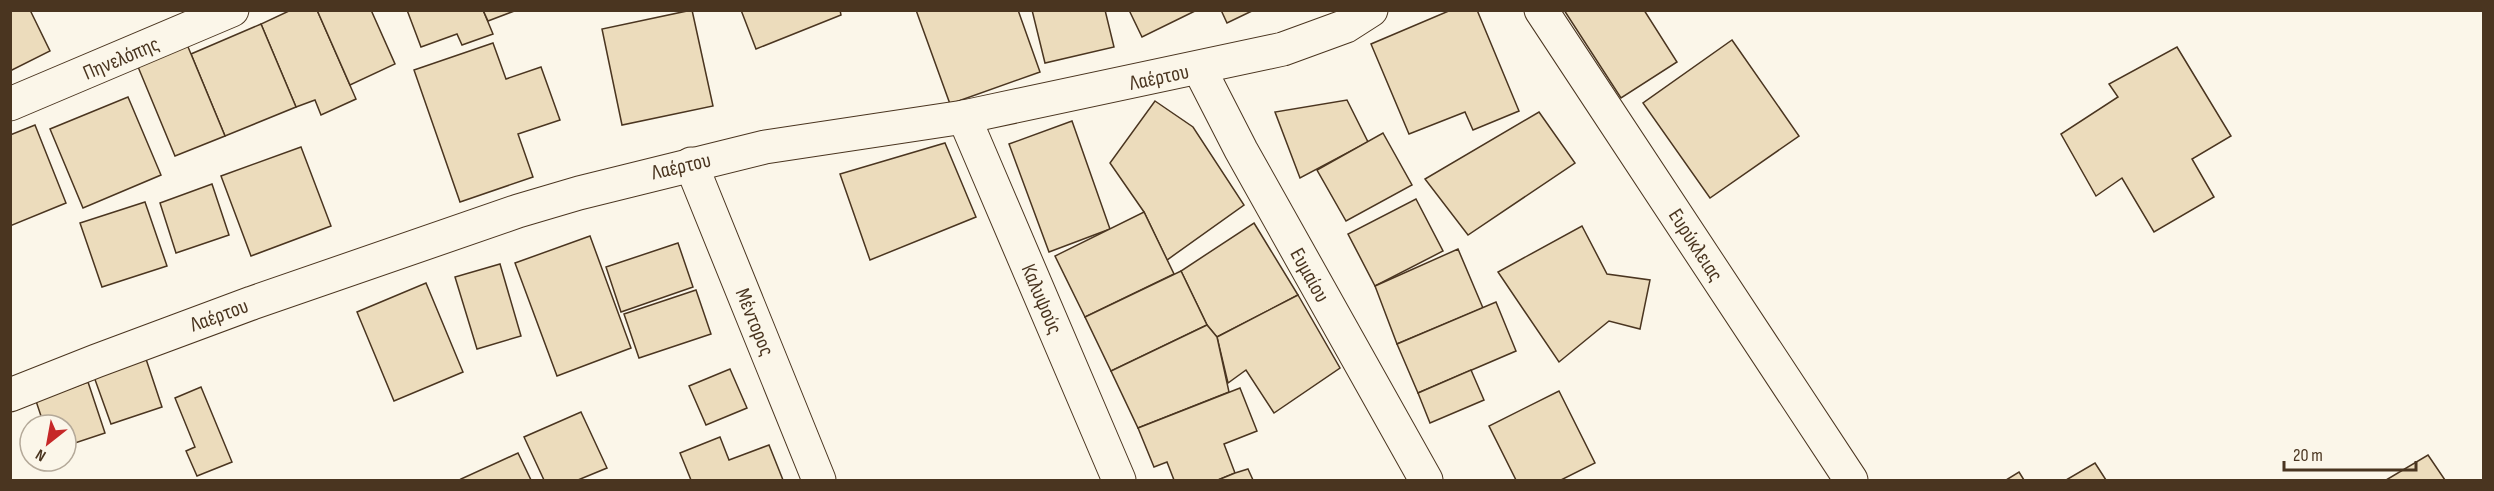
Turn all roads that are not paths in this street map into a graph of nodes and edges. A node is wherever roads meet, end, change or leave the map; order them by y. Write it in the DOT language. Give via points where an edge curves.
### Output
graph roads {
  1 [pos="232,10"];
  2 [pos="1371,10"];
  3 [pos="1541,10"];
  4 [pos="1199,68"];
  5 [pos="10,104"];
  6 [pos="964,117"];
  7 [pos="691,164"];
  8 [pos="10,395"];
  9 [pos="1109,478"];
  10 [pos="819,480"];
  11 [pos="1426,480"];
  12 [pos="1851,480"];
  1 -- 5 [label="street, Πηνελόπης"];
  2 -- 4 [label="street, Λαέρτου" via="1346,26 1311,40"];
  3 -- 12 [label="street, Ευρύκλειας"];
  4 -- 6 [label="street, Λαέρτου"];
  4 -- 11 [label="street, Ευμαίου"];
  6 -- 7 [label="street, Λαέρτου" via="765,147"];
  6 -- 9 [label="street, Καλυψούς"];
  7 -- 8 [label="street, Λαέρτου" via="507,214 157,338"];
  7 -- 10 [label="street, Μέντορος"];
}
